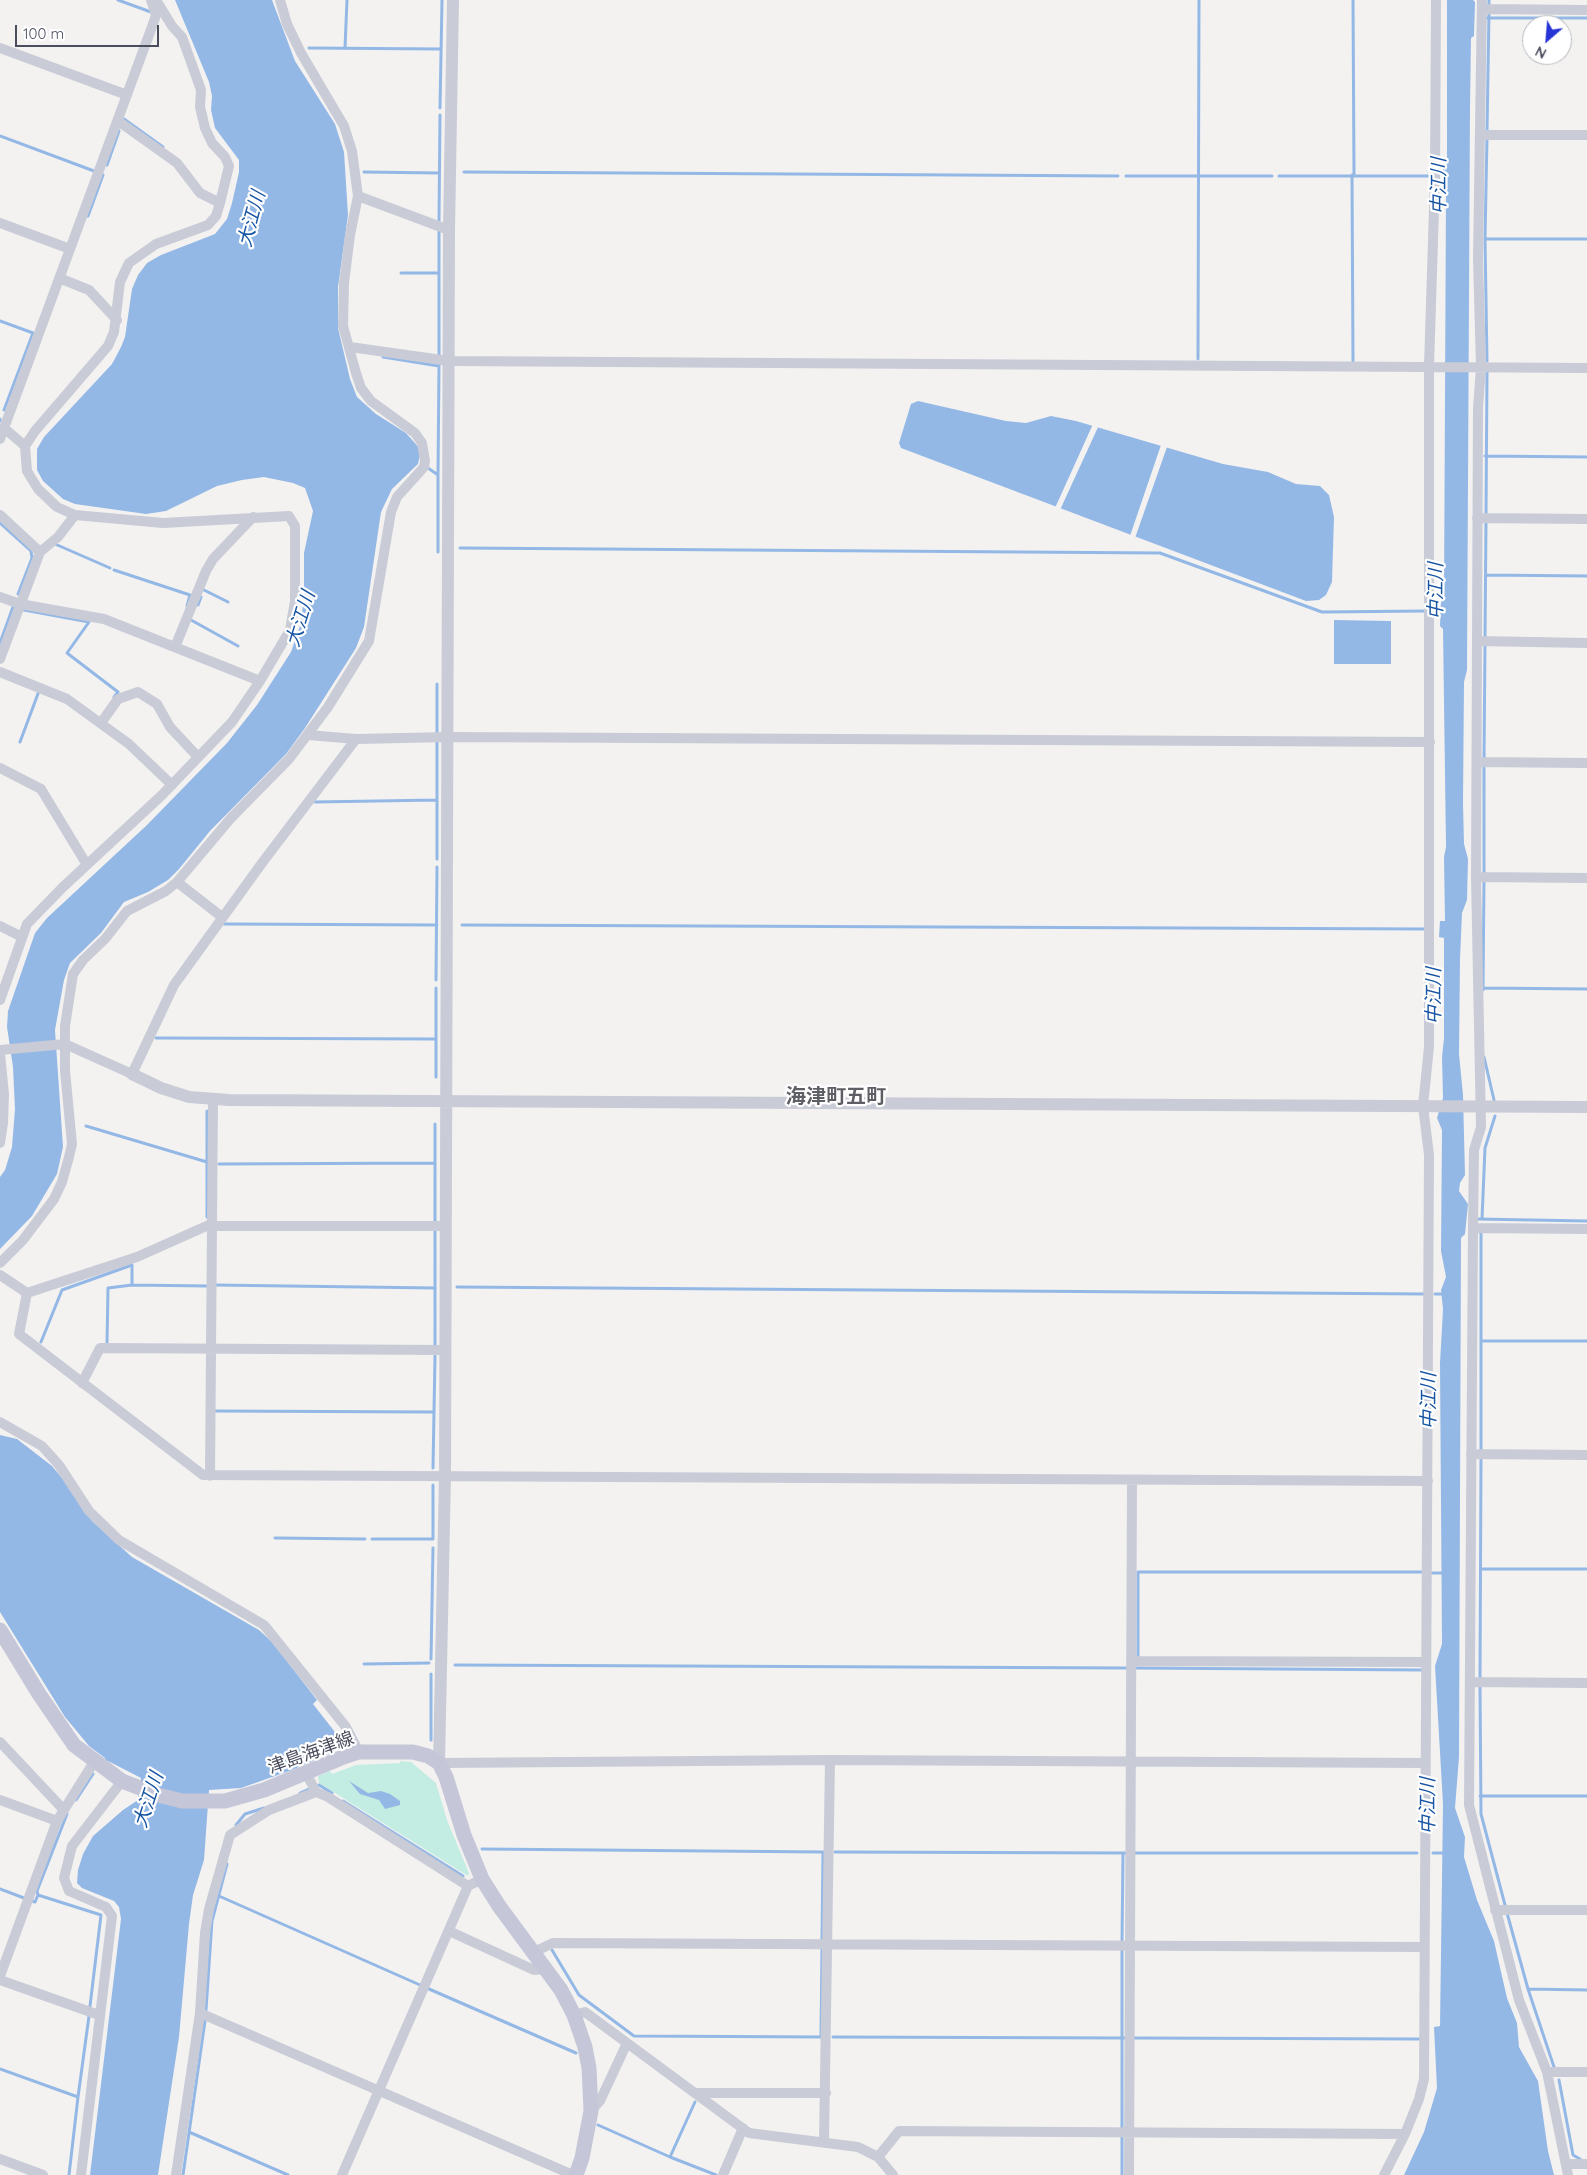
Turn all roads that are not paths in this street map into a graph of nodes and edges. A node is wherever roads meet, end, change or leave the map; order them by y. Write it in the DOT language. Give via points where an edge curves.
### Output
graph roads {
  1 [pos="151,0"];
  2 [pos="156,0"];
  3 [pos="280,0"];
  4 [pos="453,0"];
  5 [pos="1436,0"];
  6 [pos="1587,10"];
  7 [pos="1482,11"];
  8 [pos="0,48"];
  9 [pos="127,95"];
  10 [pos="118,121"];
  11 [pos="1480,135"];
  12 [pos="1587,135"];
  13 [pos="358,196"];
  14 [pos="220,203"];
  15 [pos="0,223"];
  16 [pos="450,230"];
  17 [pos="70,249"];
  18 [pos="59,278"];
  19 [pos="117,320"];
  20 [pos="350,347"];
  21 [pos="449,361"];
  22 [pos="1434,366"];
  23 [pos="1479,367"];
  24 [pos="1587,368"];
  25 [pos="4,420"];
  26 [pos="0,439"];
  27 [pos="25,446"];
  28 [pos="74,515"];
  29 [pos="0,516"];
  30 [pos="253,517"];
  31 [pos="1477,518"];
  32 [pos="1587,519"];
  33 [pos="40,552"];
  34 [pos="0,597"];
  35 [pos="20,604"];
  36 [pos="1476,641"];
  37 [pos="1587,643"];
  38 [pos="175,647"];
  39 [pos="0,659"];
  40 [pos="0,672"];
  41 [pos="260,681"];
  42 [pos="102,723"];
  43 [pos="308,735"];
  44 [pos="448,737"];
  45 [pos="356,739"];
  46 [pos="1430,742"];
  47 [pos="198,757"];
  48 [pos="1477,762"];
  49 [pos="1587,763"];
  50 [pos="0,768"];
  51 [pos="172,784"];
  52 [pos="87,865"];
  53 [pos="1476,877"];
  54 [pos="1587,878"];
  55 [pos="177,882"];
  56 [pos="222,917"];
  57 [pos="0,926"];
  58 [pos="22,937"];
  59 [pos="0,1000"];
  60 [pos="63,1044"];
  61 [pos="2,1051"];
  62 [pos="132,1074"];
  63 [pos="213,1099"];
  64 [pos="447,1102"];
  65 [pos="1427,1106"];
  66 [pos="1481,1106"];
  67 [pos="1587,1107"];
  68 [pos="0,1143"];
  69 [pos="211,1225"];
  70 [pos="446,1226"];
  71 [pos="1473,1228"];
  72 [pos="1587,1229"];
  73 [pos="0,1263"];
  74 [pos="0,1275"];
  75 [pos="28,1293"];
  76 [pos="211,1348"];
  77 [pos="446,1350"];
  78 [pos="82,1383"];
  79 [pos="0,1422"];
  80 [pos="1471,1454"];
  81 [pos="1587,1455"];
  82 [pos="445,1475"];
  83 [pos="210,1476"];
  84 [pos="1132,1480"];
  85 [pos="1428,1481"];
  86 [pos="0,1630"];
  87 [pos="1131,1661"];
  88 [pos="1425,1662"];
  89 [pos="1470,1682"];
  90 [pos="1587,1683"];
  91 [pos="0,1742"];
  92 [pos="359,1752"];
  93 [pos="830,1760"];
  94 [pos="1130,1761"];
  95 [pos="94,1762"];
  96 [pos="439,1763"];
  97 [pos="1425,1763"];
  98 [pos="306,1773"];
  99 [pos="126,1784"];
  100 [pos="316,1792"];
  101 [pos="0,1800"];
  102 [pos="63,1810"];
  103 [pos="57,1821"];
  104 [pos="482,1879"];
  105 [pos="468,1886"];
  106 [pos="1495,1910"];
  107 [pos="1587,1910"];
  108 [pos="449,1931"];
  109 [pos="828,1944"];
  110 [pos="1130,1946"];
  111 [pos="1424,1947"];
  112 [pos="534,1952"];
  113 [pos="546,1969"];
  114 [pos="0,1978"];
  115 [pos="200,2013"];
  116 [pos="574,2014"];
  117 [pos="99,2015"];
  118 [pos="627,2042"];
  119 [pos="1547,2072"];
  120 [pos="1587,2072"];
  121 [pos="379,2091"];
  122 [pos="697,2093"];
  123 [pos="826,2093"];
  124 [pos="591,2111"];
  125 [pos="743,2128"];
  126 [pos="1129,2133"];
  127 [pos="1405,2134"];
  128 [pos="824,2142"];
  129 [pos="878,2157"];
  130 [pos="0,2159"];
  131 [pos="1566,2164"];
  132 [pos="1587,2164"];
  133 [pos="43,2175"];
  134 [pos="81,2175"];
  135 [pos="176,2175"];
  136 [pos="342,2175"];
  137 [pos="574,2175"];
  138 [pos="723,2175"];
  139 [pos="893,2175"];
  140 [pos="1128,2175"];
  141 [pos="1384,2175"];
  142 [pos="1568,2175"];
  1 -- 9 [label="street" via="156,15"];
  2 -- 14 [label="street" via="182,37 201,90 204,128 229,166"];
  3 -- 13 [label="street" via="301,53 344,126 352,150"];
  4 -- 16 [label="street"];
  5 -- 22 [label="street"];
  6 -- 7 [label="street"];
  7 -- 11 [label="street"];
  8 -- 9 [label="street"];
  9 -- 10 [label="street"];
  10 -- 14 [label="street" via="178,163 200,194"];
  10 -- 17 [label="street"];
  11 -- 12 [label="street"];
  11 -- 23 [label="street"];
  13 -- 16 [label="street"];
  13 -- 20 [label="street" via="344,283 344,326"];
  14 -- 19 [label="street" via="216,216 208,225 156,244 129,263 120,282"];
  15 -- 17 [label="street"];
  16 -- 21 [label="street"];
  17 -- 18 [label="street"];
  18 -- 19 [label="street" via="89,290"];
  18 -- 25 [label="street"];
  19 -- 27 [label="street" via="99,359"];
  20 -- 21 [label="street"];
  20 -- 43 [label="street" via="361,388 371,401 415,433 422,443 425,460 424,467 397,497 391,512 369,641"];
  21 -- 22 [label="street"];
  21 -- 44 [label="street"];
  22 -- 23 [label="street"];
  22 -- 46 [label="street"];
  23 -- 24 [label="street"];
  23 -- 31 [label="street"];
  25 -- 26 [label="street"];
  25 -- 27 [label="street"];
  27 -- 28 [label="street" via="27,471 32,481 57,507"];
  28 -- 30 [label="street" via="162,523"];
  28 -- 33 [label="street" via="58,537"];
  29 -- 33 [label="street"];
  30 -- 38 [label="street" via="213,559"];
  30 -- 41 [label="street" via="289,516 295,526 295,601 290,630"];
  31 -- 32 [label="street"];
  31 -- 36 [label="street"];
  33 -- 35 [label="street"];
  34 -- 35 [label="street"];
  35 -- 38 [label="street" via="104,619"];
  35 -- 39 [label="street"];
  36 -- 37 [label="street"];
  36 -- 48 [label="street"];
  38 -- 41 [label="street"];
  40 -- 42 [label="street" via="68,699"];
  41 -- 47 [label="street" via="232,722"];
  42 -- 47 [label="street" via="118,700 138,692 157,704 170,727"];
  42 -- 51 [label="street"];
  43 -- 45 [label="street"];
  43 -- 55 [label="street"];
  44 -- 45 [label="street"];
  44 -- 46 [label="street"];
  44 -- 64 [label="street"];
  45 -- 56 [label="street"];
  46 -- 65 [label="street"];
  47 -- 51 [label="street"];
  48 -- 49 [label="street"];
  48 -- 53 [label="street"];
  50 -- 52 [label="street" via="41,789"];
  51 -- 52 [label="street"];
  52 -- 58 [label="street" via="37,913"];
  53 -- 54 [label="street"];
  53 -- 66 [label="street"];
  55 -- 56 [label="street"];
  55 -- 60 [label="street" via="127,911 73,974"];
  56 -- 62 [label="street" via="174,985"];
  57 -- 58 [label="street"];
  58 -- 59 [label="street"];
  60 -- 61 [label="street"];
  60 -- 62 [label="street"];
  60 -- 73 [label="street" via="72,1144 62,1182 43,1214"];
  61 -- 68 [label="street" via="4,1123"];
  62 -- 63 [label="street" via="189,1097"];
  63 -- 64 [label="street"];
  63 -- 69 [label="street"];
  64 -- 65 [label="street"];
  64 -- 70 [label="street"];
  65 -- 66 [label="street"];
  65 -- 85 [label="street"];
  66 -- 67 [label="street"];
  66 -- 71 [label="street" via="1481,1127 1474,1150"];
  69 -- 70 [label="street"];
  69 -- 75 [label="street" via="137,1257"];
  69 -- 76 [label="street"];
  70 -- 77 [label="street"];
  71 -- 72 [label="street"];
  71 -- 80 [label="street"];
  74 -- 75 [label="street"];
  75 -- 78 [label="street" via="19,1334"];
  76 -- 77 [label="street"];
  76 -- 78 [label="street" via="100,1348"];
  76 -- 83 [label="street"];
  77 -- 82 [label="street"];
  78 -- 83 [label="street" via="203,1476"];
  79 -- 92 [label="street" via="42,1446 59,1465 89,1511 119,1540 264,1625 346,1727"];
  80 -- 81 [label="street"];
  80 -- 89 [label="street"];
  82 -- 83 [label="street"];
  82 -- 84 [label="street"];
  82 -- 96 [label="street"];
  84 -- 85 [label="street"];
  84 -- 87 [label="street"];
  85 -- 88 [label="street"];
  86 -- 95 [label="main road, 津島海津線" via="58,1724 74,1745"];
  87 -- 88 [label="street"];
  87 -- 94 [label="street"];
  88 -- 97 [label="street"];
  89 -- 90 [label="street"];
  89 -- 106 [label="street" via="1469,1805"];
  91 -- 102 [label="street"];
  92 -- 96 [label="main road, 津島海津線" via="413,1752"];
  92 -- 98 [label="main road, 津島海津線"];
  93 -- 94 [label="street"];
  93 -- 96 [label="street"];
  93 -- 109 [label="street"];
  94 -- 97 [label="street"];
  94 -- 110 [label="street"];
  95 -- 99 [label="main road, 津島海津線"];
  95 -- 102 [label="street"];
  96 -- 104 [label="main road"];
  97 -- 111 [label="street"];
  98 -- 99 [label="main road, 津島海津線" via="264,1790 205,1802 182,1801"];
  98 -- 100 [label="street"];
  99 -- 117 [label="street" via="72,1846 64,1878 69,1891 106,1906 112,1916"];
  100 -- 105 [label="street"];
  100 -- 115 [label="street" via="269,1810 230,1835 208,1909"];
  101 -- 103 [label="street"];
  102 -- 103 [label="street"];
  103 -- 114 [label="street"];
  104 -- 105 [label="street"];
  104 -- 112 [label="main road"];
  105 -- 108 [label="street"];
  106 -- 107 [label="street"];
  106 -- 119 [label="street" via="1519,2000"];
  108 -- 113 [label="street" via="534,1970"];
  108 -- 121 [label="street"];
  109 -- 110 [label="street"];
  109 -- 112 [label="street" via="553,1943"];
  109 -- 123 [label="street"];
  110 -- 111 [label="street"];
  110 -- 126 [label="street"];
  111 -- 127 [label="street" via="1424,2079"];
  112 -- 113 [label="main road"];
  113 -- 116 [label="main road"];
  114 -- 117 [label="street"];
  115 -- 121 [label="street"];
  115 -- 135 [label="street"];
  116 -- 118 [label="street" via="585,2012"];
  116 -- 124 [label="main road" via="589,2068"];
  117 -- 134 [label="street"];
  118 -- 122 [label="street"];
  118 -- 124 [label="street" via="600,2101"];
  119 -- 120 [label="street"];
  119 -- 131 [label="street"];
  121 -- 136 [label="street"];
  121 -- 137 [label="street"];
  122 -- 123 [label="street"];
  122 -- 125 [label="street"];
  123 -- 128 [label="street"];
  124 -- 137 [label="main road" via="587,2140"];
  125 -- 128 [label="street" via="749,2133"];
  125 -- 138 [label="street"];
  126 -- 127 [label="street"];
  126 -- 129 [label="street" via="899,2131"];
  126 -- 140 [label="street"];
  127 -- 141 [label="street"];
  128 -- 129 [label="street" via="858,2147"];
  129 -- 139 [label="street"];
  130 -- 133 [label="street"];
  131 -- 132 [label="street"];
  131 -- 142 [label="street"];
}
